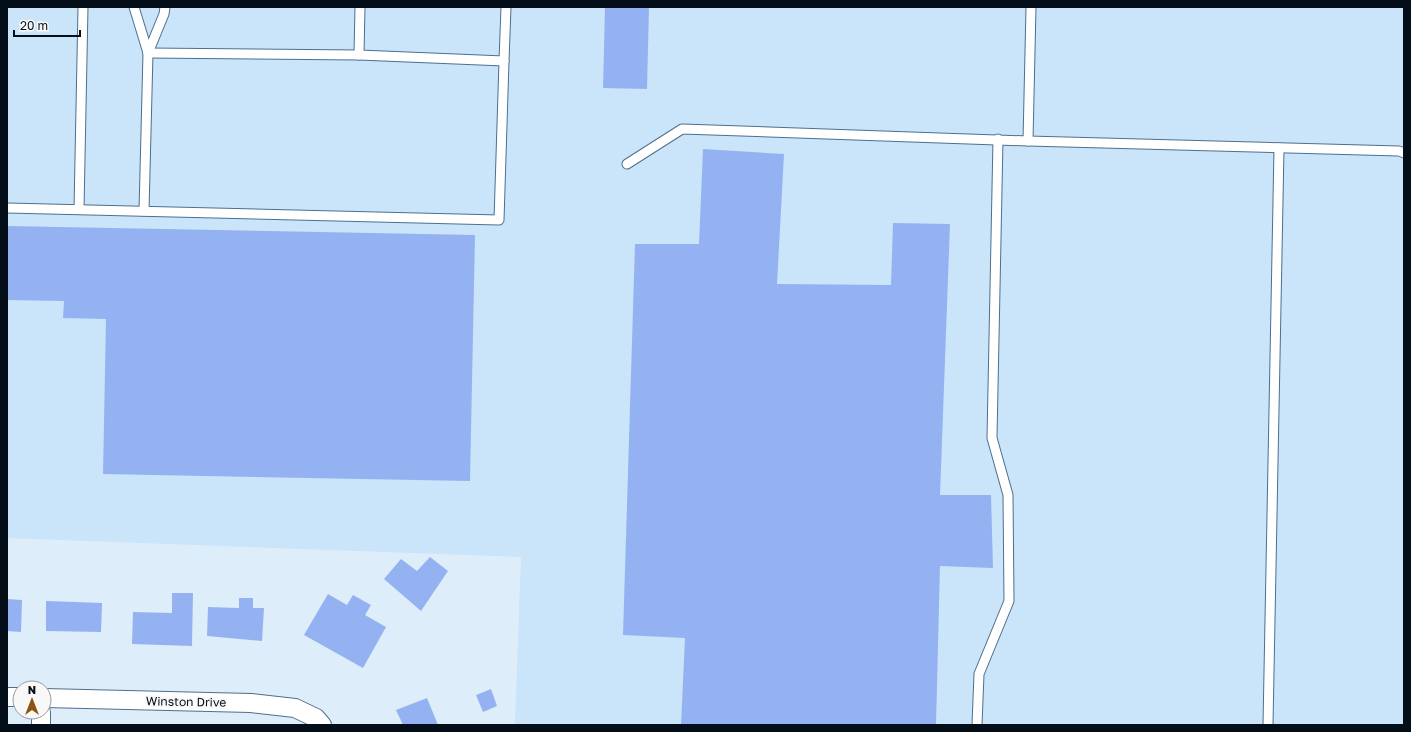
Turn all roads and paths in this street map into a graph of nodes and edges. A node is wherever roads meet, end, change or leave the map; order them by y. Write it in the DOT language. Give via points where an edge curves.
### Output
graph roads {
  1 [pos="83,7"];
  2 [pos="134,7"];
  3 [pos="165,7"];
  4 [pos="360,7"];
  5 [pos="506,7"];
  6 [pos="1031,7"];
  7 [pos="148,53"];
  8 [pos="359,55"];
  9 [pos="504,61"];
  10 [pos="998,139"];
  11 [pos="1028,141"];
  12 [pos="1280,148"];
  13 [pos="1404,153"];
  14 [pos="627,164"];
  15 [pos="7,208"];
  16 [pos="79,209"];
  17 [pos="144,211"];
  18 [pos="52,698"];
  19 [pos="322,725"];
  20 [pos="977,725"];
  21 [pos="1268,725"];
  1 -- 16 [label="lane"];
  2 -- 7 [label="lane"];
  3 -- 7 [label="lane"];
  4 -- 8 [label="lane"];
  5 -- 9 [label="lane"];
  6 -- 11 [label="lane"];
  7 -- 8 [label="lane"];
  7 -- 17 [label="lane"];
  8 -- 9 [label="lane"];
  9 -- 17 [label="lane" via="499,220"];
  10 -- 11 [label="lane"];
  10 -- 14 [label="lane" via="682,129"];
  10 -- 20 [label="lane" via="992,438 1008,495 1009,602 979,674"];
  11 -- 12 [label="lane"];
  12 -- 13 [label="lane"];
  12 -- 21 [label="lane"];
  15 -- 16 [label="lane"];
  16 -- 17 [label="lane"];
  18 -- 19 [label="street, Winston Drive" via="251,703 295,708 316,718"];
}
